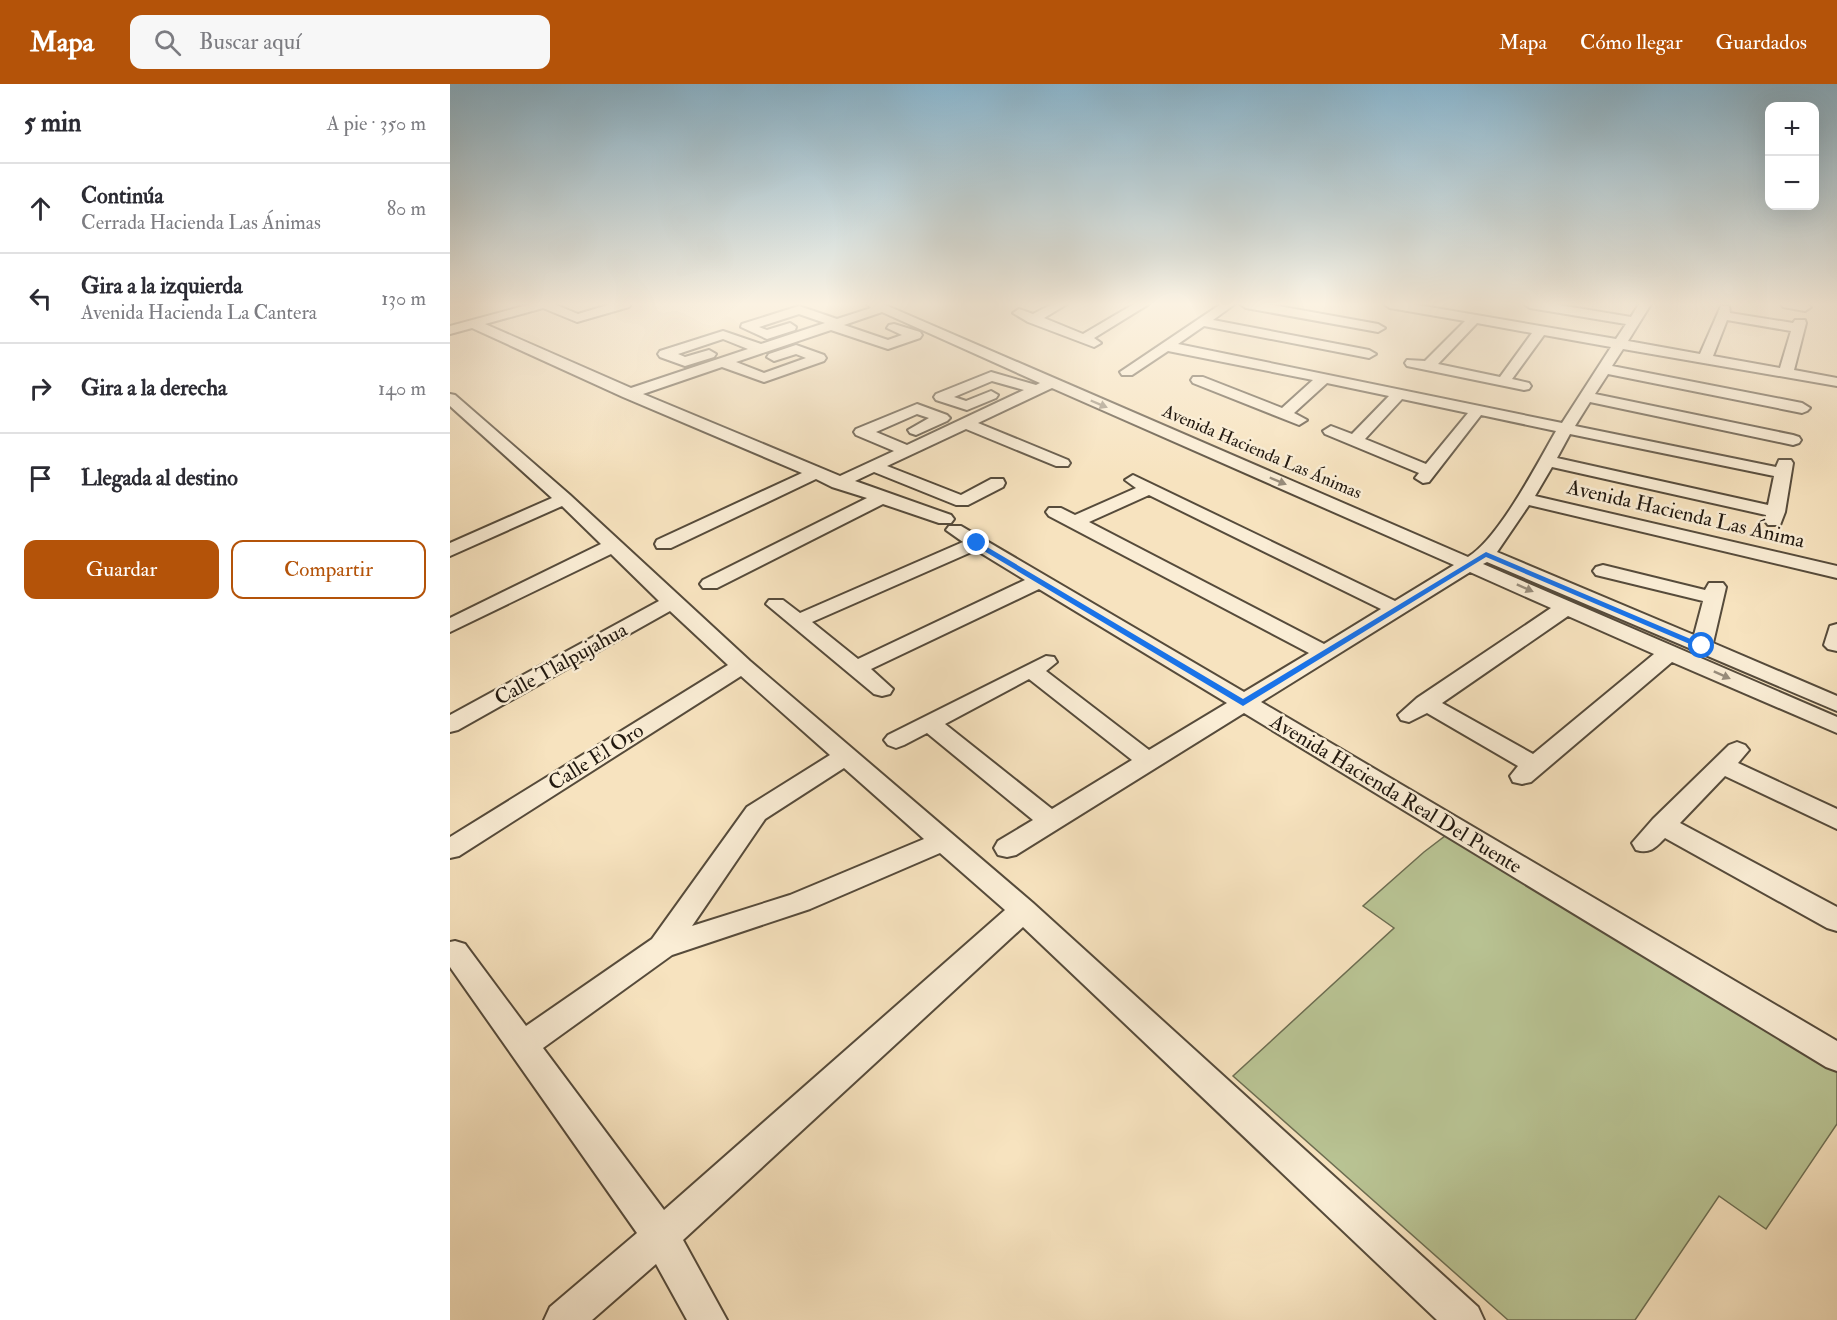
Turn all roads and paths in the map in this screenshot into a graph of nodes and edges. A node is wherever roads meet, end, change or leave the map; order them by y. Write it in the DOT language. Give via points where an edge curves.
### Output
graph roads {
  1 [pos="557,362"];
  2 [pos="723,362"];
  3 [pos="993,362"];
  4 [pos="1037,362"];
  5 [pos="1142,362"];
  6 [pos="1239,362"];
  7 [pos="1432,362"];
  8 [pos="1518,362"];
  9 [pos="1609,362"];
  10 [pos="1725,362"];
  11 [pos="1789,362"];
  12 [pos="1412,363"];
  13 [pos="1255,365"];
  14 [pos="1428,366"];
  15 [pos="740,369"];
  16 [pos="1604,369"];
  17 [pos="1127,372"];
  18 [pos="1786,373"];
  19 [pos="1323,379"];
  20 [pos="1198,380"];
  21 [pos="1503,382"];
  22 [pos="1837,382"];
  23 [pos="1017,384"];
  24 [pos="1044,386"];
  25 [pos="1524,386"];
  26 [pos="1222,389"];
  27 [pos="627,394"];
  28 [pos="1398,395"];
  29 [pos="1587,397"];
  30 [pos="450,398"];
  31 [pos="1477,411"];
  32 [pos="1284,414"];
  33 [pos="1299,420"];
  34 [pos="965,423"];
  35 [pos="1566,428"];
  36 [pos="1330,432"];
  37 [pos="1794,435"];
  38 [pos="1354,441"];
  39 [pos="888,443"];
  40 [pos="906,450"];
  41 [pos="1546,461"];
  42 [pos="1062,463"];
  43 [pos="872,466"];
  44 [pos="814,474"];
  45 [pos="838,483"];
  46 [pos="998,483"];
  47 [pos="881,498"];
  48 [pos="564,499"];
  49 [pos="1526,499"];
  50 [pos="1376,507"];
  51 [pos="1055,512"];
  52 [pos="1075,522"];
  53 [pos="977,543"];
  54 [pos="664,544"];
  55 [pos="612,546"];
  56 [pos="450,550"];
  57 [pos="1473,554"];
  58 [pos="1837,572"];
  59 [pos="1040,581"];
  60 [pos="710,584"];
  61 [pos="1590,597"];
  62 [pos="672,602"];
  63 [pos="777,604"];
  64 [pos="1567,607"];
  65 [pos="1396,609"];
  66 [pos="798,621"];
  67 [pos="450,626"];
  68 [pos="1702,646"];
  69 [pos="1670,652"];
  70 [pos="1325,653"];
  71 [pos="742,666"];
  72 [pos="856,668"];
  73 [pos="882,689"];
  74 [pos="1243,703"];
  75 [pos="1837,704"];
  76 [pos="929,723"];
  77 [pos="450,725"];
  78 [pos="1837,726"];
  79 [pos="896,740"];
  80 [pos="846,756"];
  81 [pos="1148,761"];
  82 [pos="1837,820"];
  83 [pos="1050,821"];
  84 [pos="944,841"];
  85 [pos="1007,848"];
  86 [pos="450,849"];
  87 [pos="1023,910"];
  88 [pos="1837,920"];
  89 [pos="663,947"];
  90 [pos="455,952"];
  91 [pos="523,1045"];
  92 [pos="1837,1057"];
  93 [pos="662,1236"];
  94 [pos="563,1320"];
  95 [pos="708,1320"];
  96 [pos="1465,1320"];
  1 -- 27 [label="street, Avenida Hacienda Real Del Puente"];
  2 -- 15 [label="street"];
  2 -- 27 [label="street"];
  3 -- 24 [label="street, Avenida Hacienda Las Ánimas"];
  4 -- 50 [label="street, Avenida Hacienda Las Ánimas"];
  5 -- 17 [label="street"];
  6 -- 13 [label="street"];
  7 -- 14 [label="street"];
  8 -- 21 [label="street"];
  9 -- 16 [label="street"];
  10 -- 18 [label="street"];
  11 -- 18 [label="street"];
  12 -- 14 [label="street"];
  13 -- 19 [label="street"];
  13 -- 26 [label="street"];
  14 -- 21 [label="street"];
  16 -- 29 [label="street"];
  16 -- 37 [label="street"];
  18 -- 22 [label="street"];
  19 -- 28 [label="street"];
  19 -- 32 [label="street"];
  20 -- 26 [label="street"];
  21 -- 25 [label="street"];
  23 -- 24 [label="street"];
  24 -- 34 [label="street"];
  24 -- 57 [label="street, Avenida Hacienda Las Ánimas, one-way"];
  26 -- 32 [label="street"];
  27 -- 44 [label="street, Avenida Hacienda Real Del Puente"];
  28 -- 31 [label="street"];
  28 -- 38 [label="street"];
  29 -- 35 [label="street"];
  29 -- 37 [label="street"];
  30 -- 48 [label="street"];
  31 -- 35 [label="street"];
  31 -- 38 [label="street" via="1426,475"];
  32 -- 33 [label="street"];
  34 -- 40 [label="street"];
  34 -- 42 [label="street"];
  35 -- 37 [label="street"];
  35 -- 41 [label="street"];
  36 -- 38 [label="street"];
  37 -- 41 [label="street" via="1775,516"];
  39 -- 40 [label="street"];
  40 -- 43 [label="street"];
  41 -- 49 [label="street"];
  43 -- 45 [label="street"];
  43 -- 46 [label="street" via="962,501"];
  44 -- 45 [label="street, Avenida Hacienda Real Del Puente"];
  44 -- 54 [label="street"];
  45 -- 47 [label="street, Avenida Hacienda Real Del Puente"];
  47 -- 53 [label="street, Avenida Hacienda Real Del Puente" via="950,525"];
  47 -- 60 [label="street"];
  48 -- 55 [label="street"];
  48 -- 56 [label="street"];
  49 -- 57 [label="street"];
  49 -- 58 [label="street, Avenida Hacienda Las Ánima"];
  51 -- 52 [label="street"];
  52 -- 65 [label="street" via="1141,484"];
  52 -- 70 [label="street"];
  53 -- 59 [label="street, Avenida Hacienda Real Del Puente"];
  53 -- 66 [label="street"];
  55 -- 62 [label="street"];
  55 -- 67 [label="street"];
  57 -- 61 [label="street"];
  57 -- 64 [label="street, one-way"];
  57 -- 65 [label="street"];
  59 -- 72 [label="street"];
  59 -- 74 [label="street, Avenida Hacienda Real Del Puente"];
  61 -- 68 [label="street"];
  61 -- 68 [label="street" via="1605,567 1715,593"];
  62 -- 71 [label="street"];
  62 -- 77 [label="street, Calle Tlalpujahua"];
  63 -- 66 [label="street"];
  64 -- 69 [label="street"];
  64 -- 69 [label="street" via="1417,709 1529,771"];
  65 -- 70 [label="street"];
  66 -- 72 [label="street"];
  68 -- 75 [label="street"];
  69 -- 78 [label="street, one-way"];
  70 -- 74 [label="street"];
  71 -- 80 [label="street"];
  71 -- 86 [label="street, Calle El Oro"];
  72 -- 73 [label="street"];
  74 -- 81 [label="street"];
  74 -- 92 [label="street, Avenida Hacienda Real Del Puente"];
  76 -- 79 [label="street"];
  76 -- 81 [label="street" via="1039,666"];
  76 -- 83 [label="street"];
  80 -- 84 [label="street"];
  80 -- 89 [label="street" via="756,813"];
  81 -- 83 [label="street"];
  82 -- 88 [label="street" via="1729,757 1654,834"];
  83 -- 85 [label="street"];
  84 -- 87 [label="street"];
  84 -- 89 [label="street" via="800,902"];
  87 -- 93 [label="street"];
  87 -- 96 [label="street"];
  89 -- 91 [label="street"];
  90 -- 91 [label="street"];
  91 -- 93 [label="street"];
  93 -- 94 [label="street"];
  93 -- 95 [label="street"];
}
